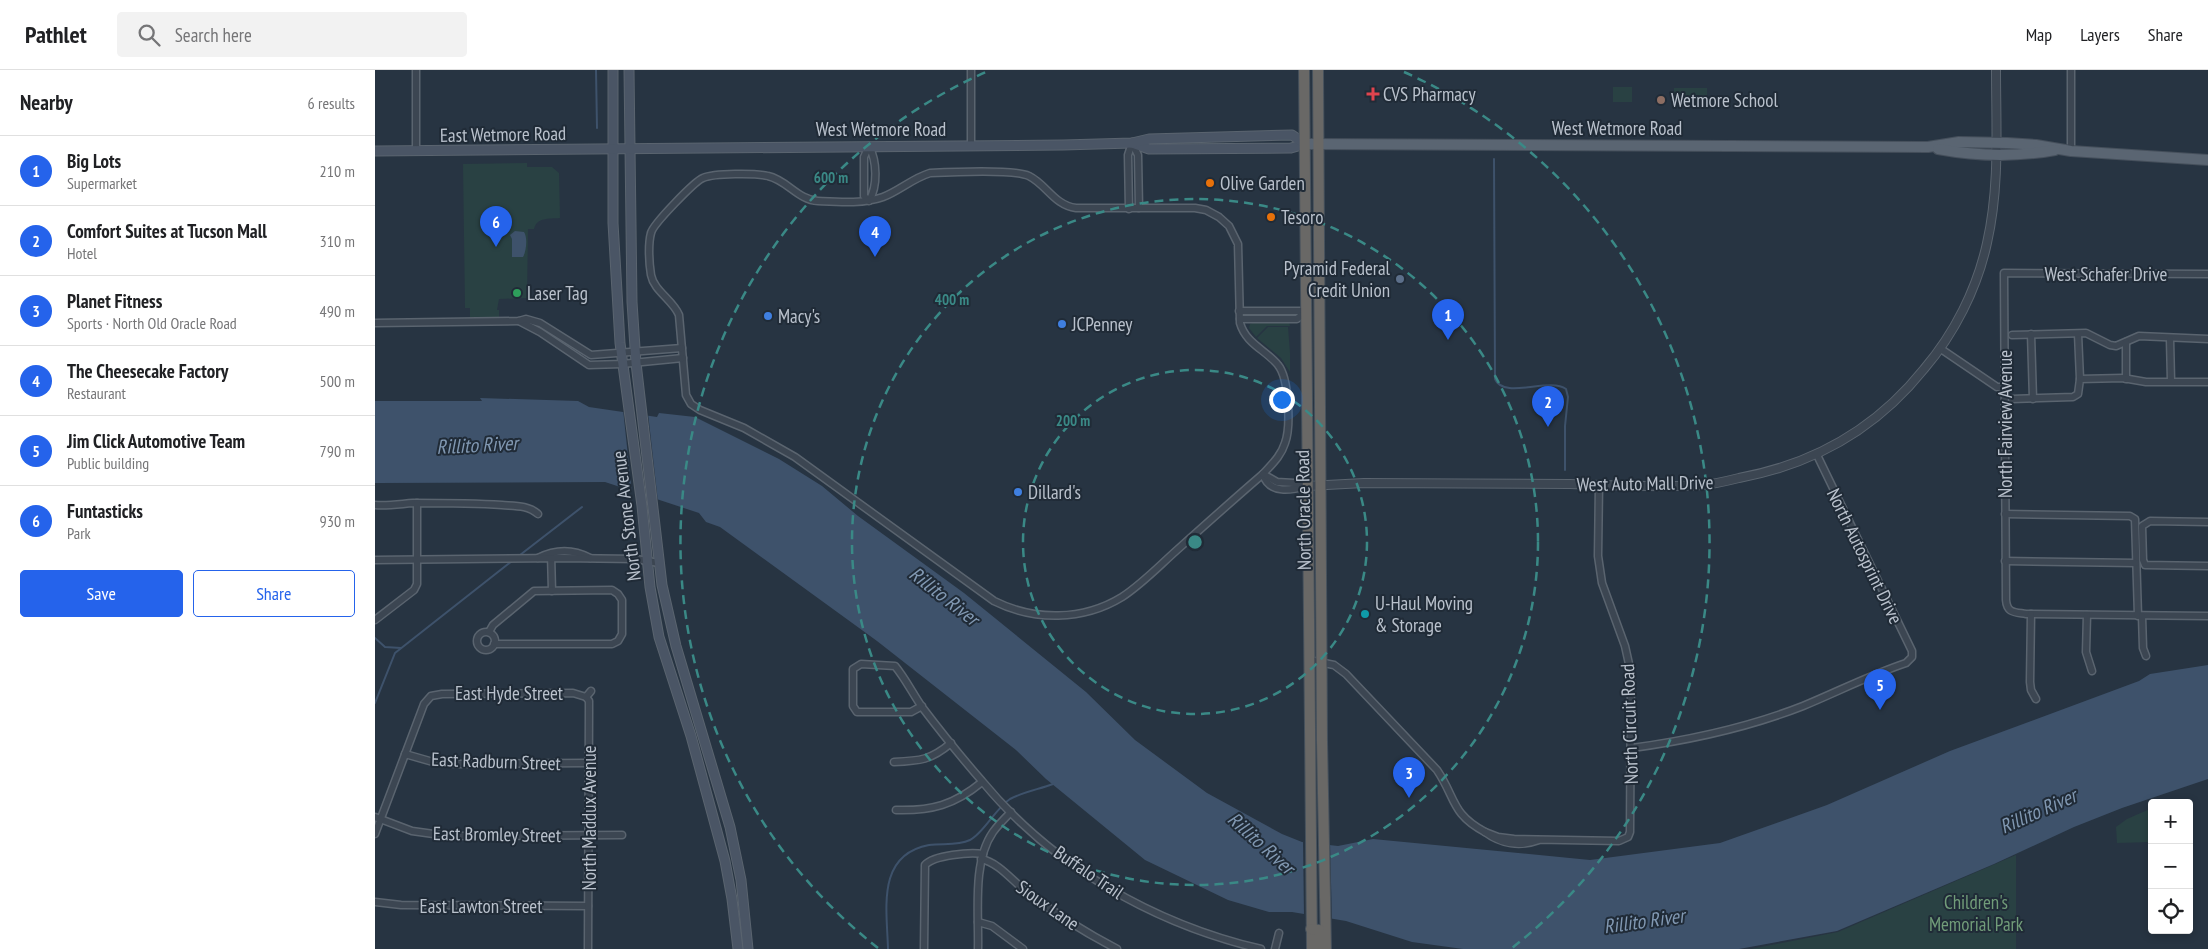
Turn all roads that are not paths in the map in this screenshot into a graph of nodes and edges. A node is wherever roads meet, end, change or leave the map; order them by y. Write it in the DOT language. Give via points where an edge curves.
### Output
graph roads {
  1 [pos="417,70"];
  2 [pos="613,70"];
  3 [pos="629,70"];
  4 [pos="971,70"];
  5 [pos="1304,70"];
  6 [pos="1318,70"];
  7 [pos="1996,70"];
  8 [pos="2071,70"];
  9 [pos="1997,142"];
  10 [pos="1132,143"];
  11 [pos="1319,143"];
  12 [pos="1305,144"];
  13 [pos="869,146"];
  14 [pos="971,146"];
  15 [pos="1928,147"];
  16 [pos="613,149"];
  17 [pos="631,149"];
  18 [pos="2066,150"];
  19 [pos="375,151"];
  20 [pos="416,151"];
  21 [pos="1997,154"];
  22 [pos="2208,160"];
  23 [pos="869,201"];
  24 [pos="1139,208"];
  25 [pos="1129,209"];
  26 [pos="2004,273"];
  27 [pos="2208,274"];
  28 [pos="1239,311"];
  29 [pos="1306,311"];
  30 [pos="1240,319"];
  31 [pos="519,321"];
  32 [pos="375,323"];
  33 [pos="2012,334"];
  34 [pos="2031,334"];
  35 [pos="2078,334"];
  36 [pos="2171,339"];
  37 [pos="2208,339"];
  38 [pos="2126,342"];
  39 [pos="682,348"];
  40 [pos="1941,349"];
  41 [pos="635,350"];
  42 [pos="621,352"];
  43 [pos="683,358"];
  44 [pos="636,363"];
  45 [pos="622,364"];
  46 [pos="2080,379"];
  47 [pos="2125,379"];
  48 [pos="2171,381"];
  49 [pos="2208,382"];
  50 [pos="2004,387"];
  51 [pos="2013,399"];
  52 [pos="2033,399"];
  53 [pos="1817,455"];
  54 [pos="1263,474"];
  55 [pos="1321,484"];
  56 [pos="1599,485"];
  57 [pos="1308,486"];
  58 [pos="417,504"];
  59 [pos="375,505"];
  60 [pos="538,514"];
  61 [pos="2005,514"];
  62 [pos="2208,522"];
  63 [pos="551,555"];
  64 [pos="375,560"];
  65 [pos="418,560"];
  66 [pos="647,560"];
  67 [pos="2005,561"];
  68 [pos="659,563"];
  69 [pos="2136,563"];
  70 [pos="2208,566"];
  71 [pos="552,590"];
  72 [pos="2031,614"];
  73 [pos="2087,615"];
  74 [pos="2140,616"];
  75 [pos="2208,616"];
  76 [pos="375,620"];
  77 [pos="489,632"];
  78 [pos="494,644"];
  79 [pos="2146,656"];
  80 [pos="1309,660"];
  81 [pos="1323,662"];
  82 [pos="2092,672"];
  83 [pos="591,691"];
  84 [pos="586,697"];
  85 [pos="2035,699"];
  86 [pos="922,706"];
  87 [pos="1309,738"];
  88 [pos="951,743"];
  89 [pos="1632,748"];
  90 [pos="405,754"];
  91 [pos="894,762"];
  92 [pos="589,763"];
  93 [pos="982,782"];
  94 [pos="896,810"];
  95 [pos="1324,810"];
  96 [pos="1009,811"];
  97 [pos="378,818"];
  98 [pos="375,834"];
  99 [pos="588,835"];
  100 [pos="622,835"];
  101 [pos="982,856"];
  102 [pos="375,902"];
  103 [pos="588,906"];
  104 [pos="979,922"];
  105 [pos="1311,925"];
  106 [pos="1279,933"];
  107 [pos="588,949"];
  108 [pos="738,949"];
  109 [pos="748,949"];
  110 [pos="924,949"];
  111 [pos="978,949"];
  112 [pos="1023,949"];
  113 [pos="1117,949"];
  114 [pos="1261,949"];
  115 [pos="1275,949"];
  116 [pos="1312,949"];
  117 [pos="1319,949"];
  118 [pos="1326,949"];
  1 -- 20 [label="street"];
  2 -- 16 [label="main road, North Stone Avenue"];
  3 -- 17 [label="main road, North Stone Avenue"];
  4 -- 14 [label="street"];
  5 -- 12 [label="highway, North Oracle Road"];
  6 -- 11 [label="highway, North Oracle Road"];
  7 -- 9 [label="street"];
  8 -- 18 [label="street"];
  9 -- 15 [label="main road, West Wetmore Road" via="1959,142"];
  9 -- 18 [label="main road, West Wetmore Road"];
  9 -- 21 [label="street"];
  10 -- 12 [label="main road, West Wetmore Road" via="1149,139 1292,135"];
  10 -- 14 [label="main road, West Wetmore Road"];
  10 -- 24 [label="street" via="1138,155"];
  10 -- 25 [label="street" via="1128,155"];
  11 -- 12 [label="main road, West Wetmore Road"];
  11 -- 15 [label="main road, West Wetmore Road"];
  11 -- 55 [label="highway, North Oracle Road"];
  12 -- 29 [label="highway, North Oracle Road"];
  13 -- 14 [label="main road, West Wetmore Road"];
  13 -- 17 [label="main road, West Wetmore Road"];
  13 -- 23 [label="street" via="874,156 874,192"];
  13 -- 23 [label="street" via="865,157 864,196"];
  15 -- 21 [label="main road, West Wetmore Road" via="1959,153"];
  16 -- 17 [label="main road, East Wetmore Road"];
  16 -- 20 [label="main road, East Wetmore Road"];
  16 -- 42 [label="main road, North Stone Avenue" via="614,242"];
  17 -- 41 [label="main road, North Stone Avenue"];
  18 -- 21 [label="main road, West Wetmore Road"];
  18 -- 22 [label="main road, West Wetmore Road"];
  19 -- 20 [label="main road, East Wetmore Road"];
  21 -- 40 [label="street, West Auto Mall Drive" via="1997,185 1987,245 1963,309"];
  23 -- 25 [label="street" via="930,173 1013,173 1031,177 1059,202 1071,208"];
  23 -- 39 [label="street" via="809,200 767,176 712,176 698,181 655,225 651,237 652,277 677,310"];
  24 -- 25 [label="street"];
  24 -- 28 [label="street" via="1201,209 1226,223 1238,247"];
  26 -- 27 [label="street, West Schafer Drive"];
  26 -- 50 [label="street, North Fairview Avenue"];
  28 -- 29 [label="street"];
  28 -- 30 [label="street"];
  29 -- 30 [label="street" via="1297,318"];
  29 -- 57 [label="highway, North Oracle Road"];
  30 -- 54 [label="street" via="1245,335 1280,367 1287,385 1285,443 1278,458"];
  31 -- 32 [label="street"];
  31 -- 42 [label="street" via="540,322 591,355"];
  31 -- 45 [label="street" via="589,365"];
  33 -- 34 [label="street"];
  34 -- 35 [label="street"];
  34 -- 52 [label="street"];
  35 -- 38 [label="street" via="2091,334 2110,345"];
  35 -- 46 [label="street"];
  36 -- 37 [label="street"];
  36 -- 38 [label="street" via="2139,336"];
  36 -- 48 [label="street"];
  38 -- 47 [label="street"];
  39 -- 41 [label="street"];
  39 -- 43 [label="street"];
  40 -- 50 [label="street" via="1997,387"];
  40 -- 53 [label="street, West Auto Mall Drive" via="1887,409 1853,435"];
  41 -- 42 [label="street"];
  41 -- 44 [label="main road, North Stone Avenue"];
  42 -- 45 [label="main road, North Stone Avenue"];
  43 -- 44 [label="street"];
  43 -- 54 [label="street" via="686,395 697,408 770,442 808,466 987,597 1031,614 1068,616 1096,609 1122,597"];
  44 -- 45 [label="street"];
  44 -- 68 [label="main road, North Stone Avenue"];
  45 -- 66 [label="main road, North Stone Avenue"];
  46 -- 47 [label="street"];
  46 -- 52 [label="street" via="2078,394 2073,397"];
  47 -- 48 [label="street"];
  48 -- 49 [label="street"];
  50 -- 61 [label="street, North Fairview Avenue"];
  51 -- 52 [label="street"];
  53 -- 56 [label="street, West Auto Mall Drive" via="1761,474 1705,485"];
  53 -- 89 [label="street, North Autosprint Drive" via="1912,651 1912,657 1906,663 1804,706 1737,729"];
  54 -- 57 [label="street, West Auto Mall Drive" via="1268,484 1276,489"];
  55 -- 56 [label="street, West Auto Mall Drive"];
  55 -- 57 [label="street, West Auto Mall Drive"];
  55 -- 81 [label="highway, North Oracle Road"];
  56 -- 89 [label="street, North Circuit Road" via="1598,556 1602,583 1631,672"];
  57 -- 80 [label="highway, North Oracle Road"];
  58 -- 59 [label="street"];
  58 -- 60 [label="street" via="512,506 532,509"];
  58 -- 65 [label="street"];
  61 -- 67 [label="street, North Fairview Avenue"];
  61 -- 69 [label="street" via="2130,516 2135,519"];
  62 -- 70 [label="street" via="2150,521 2142,526 2145,565"];
  63 -- 65 [label="street"];
  63 -- 66 [label="street" via="578,552 591,559"];
  63 -- 71 [label="street"];
  64 -- 65 [label="street"];
  65 -- 76 [label="street" via="417,584 413,590"];
  66 -- 68 [label="street"];
  66 -- 108 [label="main road, North Stone Avenue" via="659,636 691,736 725,861"];
  67 -- 69 [label="street"];
  67 -- 72 [label="street, North Fairview Avenue" via="2008,609"];
  68 -- 109 [label="main road, North Stone Avenue" via="676,646 731,828 741,880"];
  69 -- 74 [label="street"];
  71 -- 77 [label="street" via="534,591"];
  71 -- 78 [label="street" via="612,590 618,594 622,600 622,634 618,641 612,644"];
  72 -- 73 [label="street"];
  72 -- 85 [label="street" via="2030,682"];
  73 -- 74 [label="street"];
  73 -- 82 [label="street" via="2087,652"];
  74 -- 75 [label="street"];
  74 -- 79 [label="street"];
  77 -- 78 [label="street" via="494,637"];
  77 -- 78 [label="street" via="479,634 478,646 486,650"];
  80 -- 81 [label="street"];
  80 -- 87 [label="highway, North Oracle Road"];
  81 -- 89 [label="street, North Circuit Road" via="1346,674 1437,770 1463,818 1498,837 1619,841 1628,837"];
  81 -- 95 [label="highway, North Oracle Road"];
  83 -- 84 [label="street"];
  84 -- 90 [label="street, East Hyde Street" via="573,693 431,696 424,704"];
  84 -- 92 [label="street, North Maddux Avenue" via="589,705"];
  86 -- 86 [label="street, Buffalo Trail" via="895,666 861,664 853,669 853,706 857,712 905,712"];
  86 -- 88 [label="street, Buffalo Trail"];
  87 -- 95 [label="highway" via="1316,750 1318,806"];
  87 -- 105 [label="highway, North Oracle Road"];
  88 -- 91 [label="street" via="925,760"];
  88 -- 93 [label="street, Buffalo Trail"];
  90 -- 92 [label="street, East Radburn Street" via="433,762 457,764"];
  90 -- 97 [label="street"];
  92 -- 99 [label="street, North Maddux Avenue"];
  93 -- 94 [label="street" via="947,804 923,810"];
  93 -- 96 [label="street, Buffalo Trail"];
  95 -- 118 [label="highway, North Oracle Road"];
  96 -- 101 [label="street" via="992,833"];
  96 -- 114 [label="street, Buffalo Trail" via="1066,860 1128,899 1192,928"];
  97 -- 98 [label="street"];
  97 -- 99 [label="street, East Bromley Street" via="412,830 448,836"];
  99 -- 100 [label="street, East Bromley Street"];
  99 -- 103 [label="street, North Maddux Avenue"];
  101 -- 104 [label="street"];
  101 -- 110 [label="street" via="972,852 933,859 925,865"];
  101 -- 113 [label="street, Sioux Lane" via="1070,922"];
  102 -- 103 [label="street, East Lawton Street" via="401,905"];
  103 -- 107 [label="street, North Maddux Avenue"];
  104 -- 111 [label="street"];
  104 -- 112 [label="street" via="992,926"];
  105 -- 116 [label="highway, North Oracle Road"];
  105 -- 117 [label="highway" via="1319,930"];
  106 -- 115 [label="street"];
}
